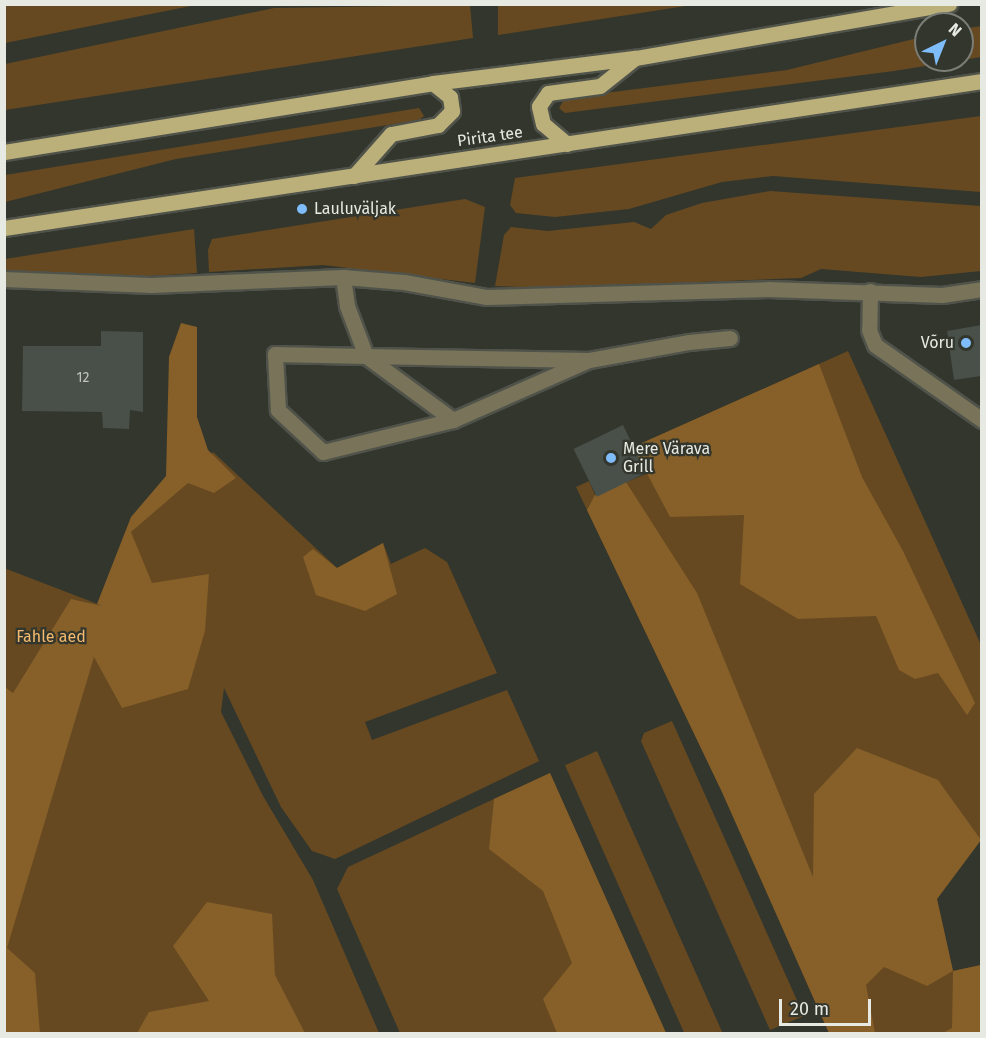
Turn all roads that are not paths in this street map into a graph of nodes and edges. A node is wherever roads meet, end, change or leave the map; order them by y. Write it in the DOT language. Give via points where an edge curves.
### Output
graph roads {
  1 [pos="949,4"];
  2 [pos="635,58"];
  3 [pos="981,81"];
  4 [pos="433,83"];
  5 [pos="567,144"];
  6 [pos="4,152"];
  7 [pos="354,176"];
  8 [pos="4,228"];
  9 [pos="342,277"];
  10 [pos="4,279"];
  11 [pos="981,289"];
  12 [pos="870,291"];
  13 [pos="730,338"];
  14 [pos="366,356"];
  15 [pos="589,360"];
  16 [pos="453,420"];
  17 [pos="981,420"];
  1 -- 2 [label="main road"];
  2 -- 4 [label="main road"];
  2 -- 5 [label="main road" via="600,86 548,93 539,106 543,124"];
  3 -- 5 [label="main road, Pirita tee"];
  4 -- 6 [label="main road"];
  4 -- 7 [label="main road" via="450,97 452,111 438,125 391,134"];
  5 -- 7 [label="main road, Pirita tee"];
  7 -- 8 [label="main road, Pirita tee"];
  9 -- 10 [label="street" via="151,285"];
  9 -- 12 [label="street" via="404,282 486,297 768,289"];
  9 -- 14 [label="street" via="346,306"];
  11 -- 12 [label="street" via="942,295"];
  12 -- 17 [label="street" via="869,330 875,345"];
  13 -- 15 [label="street"];
  14 -- 15 [label="street"];
  14 -- 16 [label="street"];
  14 -- 16 [label="street" via="275,354 278,410 323,452"];
  15 -- 16 [label="street"];
}
